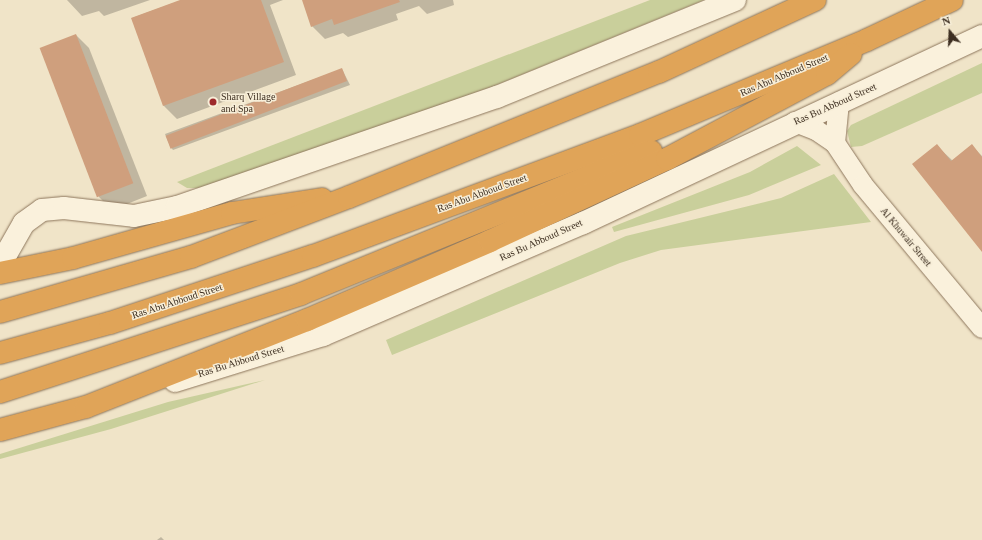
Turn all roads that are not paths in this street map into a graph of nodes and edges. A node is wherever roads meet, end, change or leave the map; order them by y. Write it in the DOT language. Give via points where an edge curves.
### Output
graph roads {
  1 [pos="735,0"];
  2 [pos="784,0"];
  3 [pos="815,0"];
  4 [pos="952,0"];
  5 [pos="982,36"];
  6 [pos="868,40"];
  7 [pos="659,72"];
  8 [pos="795,90"];
  9 [pos="838,102"];
  10 [pos="794,122"];
  11 [pos="835,143"];
  12 [pos="349,197"];
  13 [pos="6,246"];
  14 [pos="0,265"];
  15 [pos="0,273"];
  16 [pos="0,312"];
  17 [pos="982,328"];
  18 [pos="0,353"];
  19 [pos="0,392"];
  20 [pos="86,406"];
  21 [pos="0,430"];
  1 -- 13 [label="street" via="489,100 177,207 134,216 64,208 42,210 24,223"];
  2 -- 7 [label="highway"];
  3 -- 7 [label="highway"];
  4 -- 6 [label="highway, Ras Abu Abboud Street"];
  5 -- 9 [label="street, Ras Bu Abboud Street"];
  6 -- 8 [label="highway" via="827,74"];
  6 -- 18 [label="highway, Ras Abu Abboud Street" via="640,135 313,256 110,323"];
  7 -- 12 [label="highway"];
  8 -- 19 [label="highway" via="301,294"];
  8 -- 20 [label="highway" via="667,159 490,241 307,320"];
  9 -- 10 [label="street, Ras Bu Abboud Street"];
  9 -- 11 [label="street"];
  10 -- 11 [label="street, Al Khuwair Street" via="816,130"];
  10 -- 20 [label="street, Ras Bu Abboud Street" via="583,223 322,335"];
  11 -- 17 [label="street, Al Khuwair Street" via="863,185"];
  12 -- 15 [label="highway" via="310,200 232,213 74,258"];
  12 -- 16 [label="highway" via="191,257"];
  13 -- 14 [label="street"];
  20 -- 21 [label="highway"];
}
